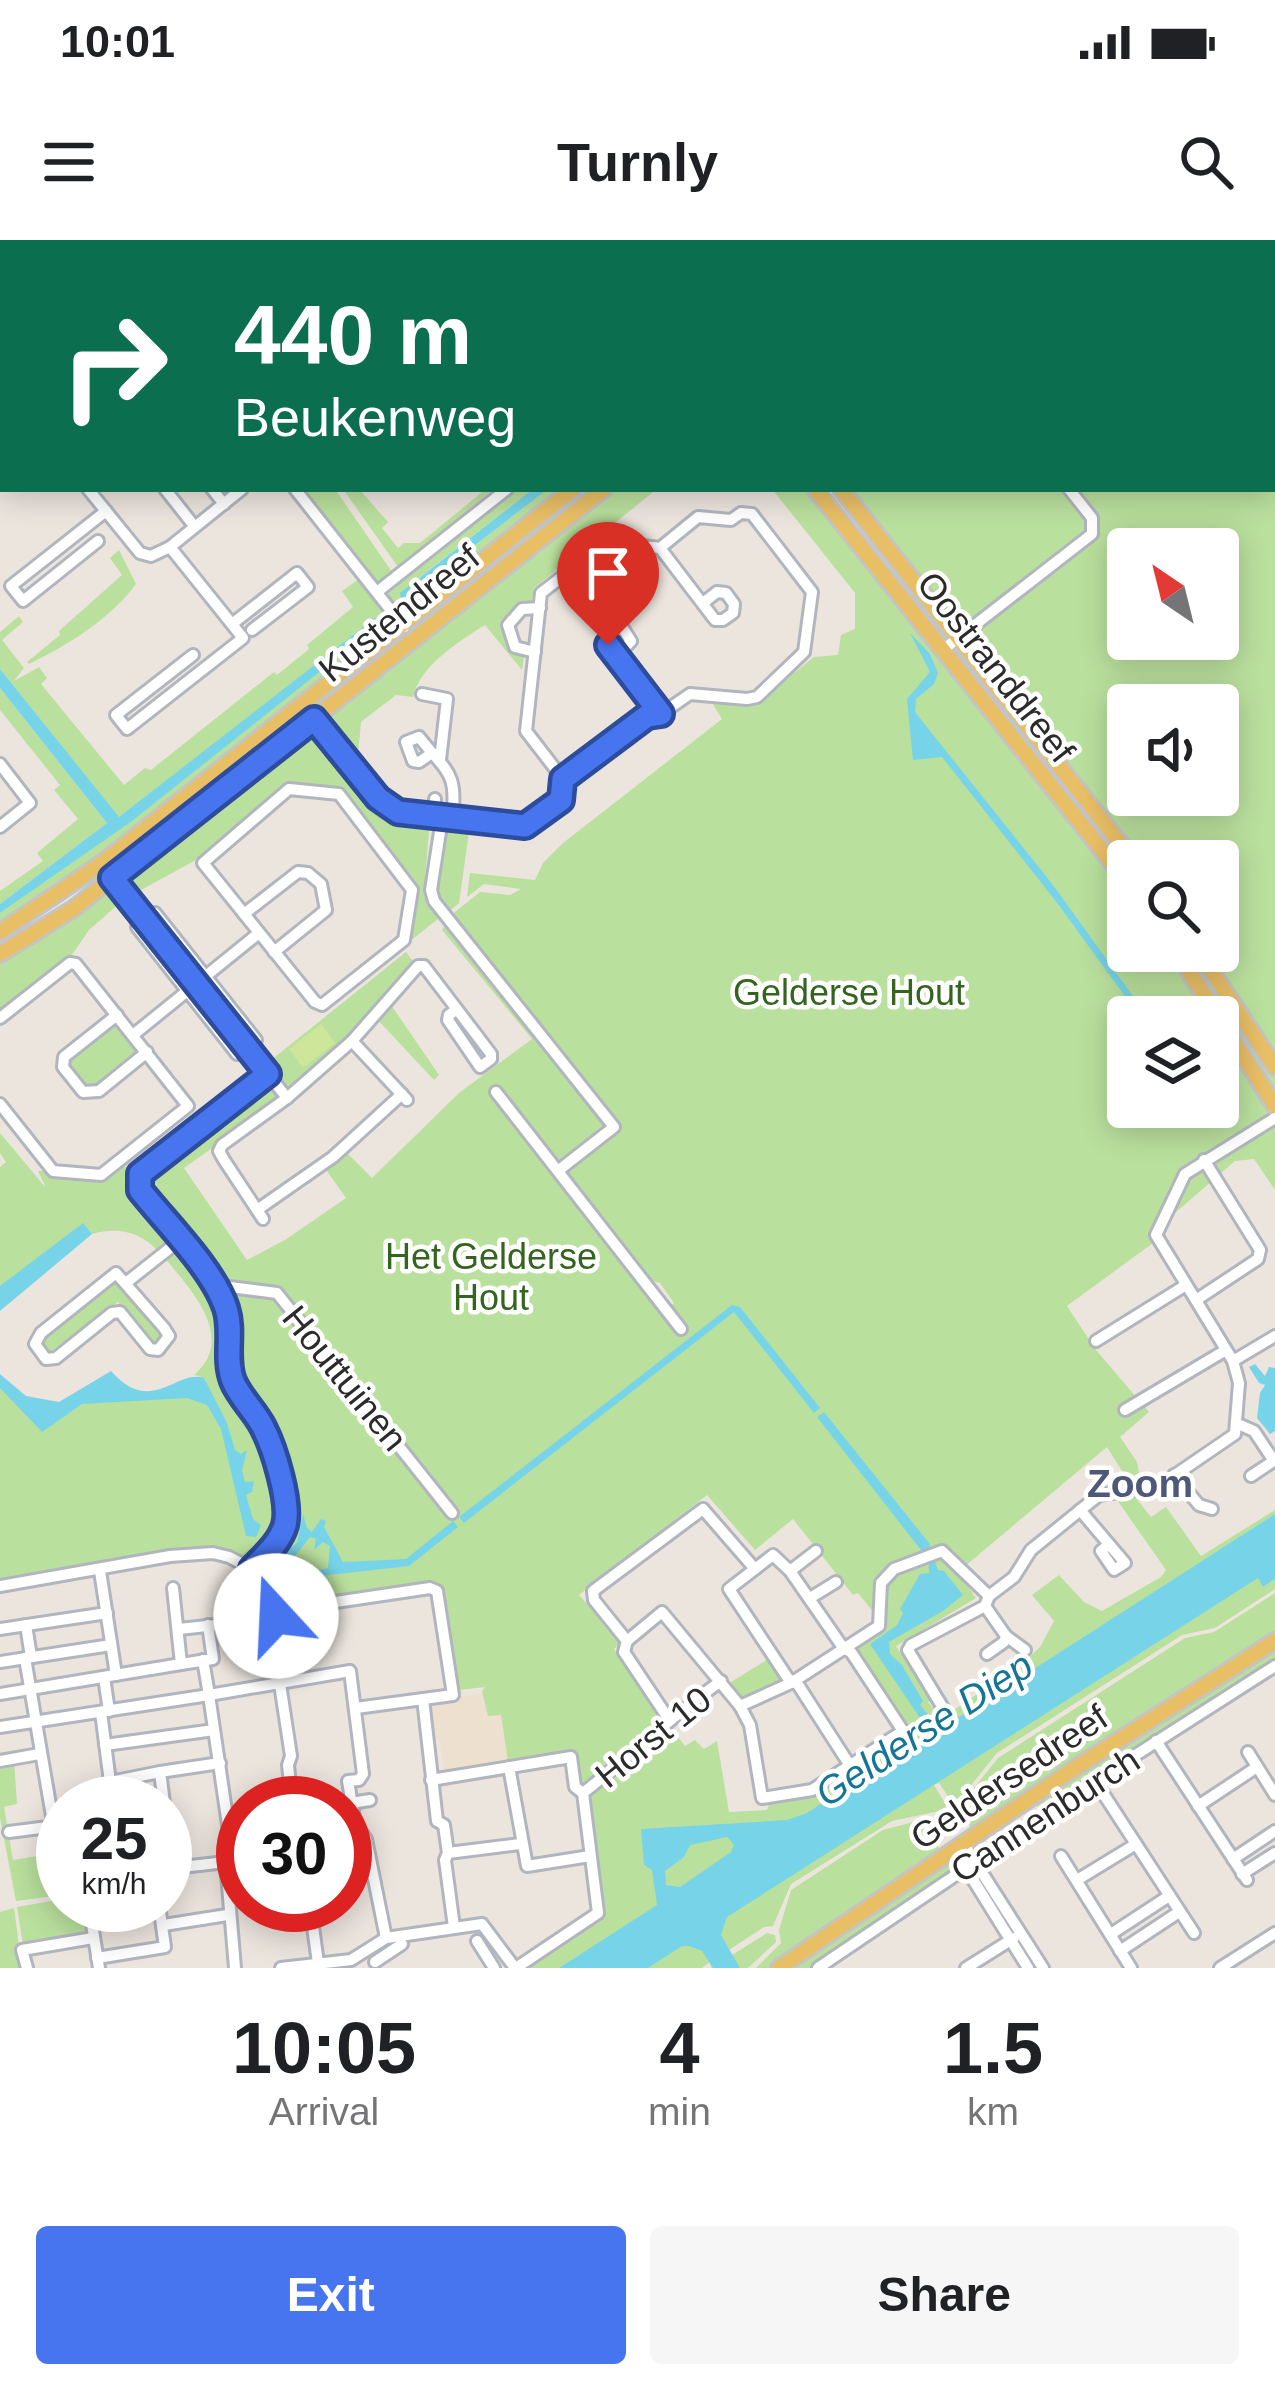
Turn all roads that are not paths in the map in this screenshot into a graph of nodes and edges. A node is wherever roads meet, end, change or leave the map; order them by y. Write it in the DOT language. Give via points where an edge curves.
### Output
graph roads {
  1 [pos="90,492"];
  2 [pos="167,492"];
  3 [pos="214,492"];
  4 [pos="238,492"];
  5 [pos="297,492"];
  6 [pos="503,492"];
  7 [pos="569,492"];
  8 [pos="600,492"];
  9 [pos="817,492"];
  10 [pos="843,492"];
  11 [pos="1072,492"];
  12 [pos="224,504"];
  13 [pos="106,512"];
  14 [pos="191,522"];
  15 [pos="67,542"];
  16 [pos="98,542"];
  17 [pos="170,547"];
  18 [pos="660,548"];
  19 [pos="79,556"];
  20 [pos="377,592"];
  21 [pos="262,601"];
  22 [pos="704,604"];
  23 [pos="540,608"];
  24 [pos="272,614"];
  25 [pos="232,624"];
  26 [pos="403,624"];
  27 [pos="252,630"];
  28 [pos="958,638"];
  29 [pos="413,639"];
  30 [pos="944,649"];
  31 [pos="535,652"];
  32 [pos="193,655"];
  33 [pos="616,657"];
  34 [pos="169,674"];
  35 [pos="180,688"];
  36 [pos="422,694"];
  37 [pos="303,704"];
  38 [pos="661,714"];
  39 [pos="314,719"];
  40 [pos="0,764"];
  41 [pos="563,779"];
  42 [pos="435,799"];
  43 [pos="443,819"];
  44 [pos="0,827"];
  45 [pos="1117,840"];
  46 [pos="1107,856"];
  47 [pos="102,863"];
  48 [pos="112,878"];
  49 [pos="244,914"];
  50 [pos="0,932"];
  51 [pos="259,933"];
  52 [pos="274,952"];
  53 [pos="0,954"];
  54 [pos="1189,972"];
  55 [pos="1212,972"];
  56 [pos="196,983"];
  57 [pos="457,1010"];
  58 [pos="117,1015"];
  59 [pos="0,1018"];
  60 [pos="133,1034"];
  61 [pos="352,1041"];
  62 [pos="147,1052"];
  63 [pos="1275,1067"];
  64 [pos="268,1074"];
  65 [pos="496,1092"];
  66 [pos="287,1098"];
  67 [pos="0,1104"];
  68 [pos="1275,1106"];
  69 [pos="1275,1118"];
  70 [pos="1204,1160"];
  71 [pos="559,1170"];
  72 [pos="179,1241"];
  73 [pos="127,1282"];
  74 [pos="214,1285"];
  75 [pos="1186,1285"];
  76 [pos="1196,1300"];
  77 [pos="681,1329"];
  78 [pos="1275,1336"];
  79 [pos="1096,1341"];
  80 [pos="1229,1355"];
  81 [pos="1125,1410"];
  82 [pos="1238,1424"];
  83 [pos="1275,1461"];
  84 [pos="1174,1475"];
  85 [pos="1251,1476"];
  86 [pos="1213,1509"];
  87 [pos="1080,1510"];
  88 [pos="452,1513"];
  89 [pos="1109,1544"];
  90 [pos="816,1552"];
  91 [pos="252,1569"];
  92 [pos="755,1569"];
  93 [pos="100,1571"];
  94 [pos="790,1571"];
  95 [pos="836,1582"];
  96 [pos="0,1586"];
  97 [pos="173,1588"];
  98 [pos="810,1598"];
  99 [pos="987,1601"];
  100 [pos="275,1611"];
  101 [pos="107,1613"];
  102 [pos="235,1623"];
  103 [pos="26,1625"];
  104 [pos="208,1625"];
  105 [pos="0,1629"];
  106 [pos="179,1629"];
  107 [pos="1006,1636"];
  108 [pos="628,1641"];
  109 [pos="1275,1644"];
  110 [pos="111,1645"];
  111 [pos="844,1649"];
  112 [pos="1025,1650"];
  113 [pos="987,1654"];
  114 [pos="28,1658"];
  115 [pos="203,1660"];
  116 [pos="0,1662"];
  117 [pos="181,1664"];
  118 [pos="1275,1666"];
  119 [pos="110,1676"];
  120 [pos="282,1682"];
  121 [pos="721,1682"];
  122 [pos="793,1682"];
  123 [pos="30,1689"];
  124 [pos="0,1694"];
  125 [pos="209,1695"];
  126 [pos="423,1699"];
  127 [pos="740,1706"];
  128 [pos="356,1708"];
  129 [pos="943,1708"];
  130 [pos="105,1712"];
  131 [pos="668,1718"];
  132 [pos="35,1722"];
  133 [pos="0,1727"];
  134 [pos="214,1730"];
  135 [pos="1156,1742"];
  136 [pos="105,1745"];
  137 [pos="1248,1752"];
  138 [pos="39,1754"];
  139 [pos="0,1761"];
  140 [pos="220,1763"];
  141 [pos="849,1765"];
  142 [pos="509,1767"];
  143 [pos="1257,1767"];
  144 [pos="160,1772"];
  145 [pos="46,1776"];
  146 [pos="109,1776"];
  147 [pos="140,1776"];
  148 [pos="160,1776"];
  149 [pos="222,1776"];
  150 [pos="289,1776"];
  151 [pos="361,1776"];
  152 [pos="431,1780"];
  153 [pos="1095,1780"];
  154 [pos="583,1793"];
  155 [pos="1275,1796"];
  156 [pos="1198,1806"];
  157 [pos="36,1829"];
  158 [pos="9,1832"];
  159 [pos="1275,1832"];
  160 [pos="520,1844"];
  161 [pos="1136,1844"];
  162 [pos="448,1853"];
  163 [pos="963,1853"];
  164 [pos="1275,1853"];
  165 [pos="590,1856"];
  166 [pos="1061,1856"];
  167 [pos="1233,1859"];
  168 [pos="372,1869"];
  169 [pos="1077,1880"];
  170 [pos="1169,1896"];
  171 [pos="1179,1912"];
  172 [pos="454,1927"];
  173 [pos="92,1932"];
  174 [pos="164,1932"];
  175 [pos="230,1932"];
  176 [pos="314,1932"];
  177 [pos="1194,1933"];
  178 [pos="1275,1933"];
  179 [pos="1111,1934"];
  180 [pos="1015,1937"];
  181 [pos="93,1938"];
  182 [pos="386,1938"];
  183 [pos="477,1940"];
  184 [pos="402,1944"];
  185 [pos="1120,1951"];
  186 [pos="374,1960"];
  187 [pos="98,1963"];
  188 [pos="318,1963"];
  189 [pos="27,1968"];
  190 [pos="235,1968"];
  191 [pos="281,1968"];
  192 [pos="494,1968"];
  193 [pos="516,1968"];
  194 [pos="784,1968"];
  195 [pos="818,1968"];
  196 [pos="966,1968"];
  197 [pos="1028,1968"];
  198 [pos="1043,1968"];
  199 [pos="1131,1968"];
  200 [pos="1220,1968"];
  1 -- 13 [label="street"];
  2 -- 14 [label="street"];
  3 -- 12 [label="street"];
  4 -- 12 [label="street"];
  5 -- 20 [label="street"];
  6 -- 20 [label="street"];
  7 -- 26 [label="main road, Kustendreef"];
  8 -- 29 [label="main road, Kustendreef"];
  9 -- 30 [label="main road, Oostranddreef"];
  10 -- 28 [label="main road, Oostranddreef"];
  11 -- 28 [label="street" via="1092,518 1092,534"];
  12 -- 17 [label="street"];
  13 -- 15 [label="street"];
  13 -- 17 [label="street" via="140,553"];
  15 -- 19 [label="street"];
  15 -- 19 [label="street" via="11,586 23,601"];
  16 -- 19 [label="street"];
  17 -- 25 [label="street"];
  18 -- 22 [label="street"];
  18 -- 23 [label="street" via="607,542 542,593"];
  18 -- 38 [label="street" via="698,517 752,514 812,592 805,652 757,697 690,694"];
  20 -- 26 [label="street"];
  21 -- 24 [label="street"];
  21 -- 24 [label="street" via="297,573 308,586"];
  21 -- 25 [label="street"];
  23 -- 31 [label="street"];
  23 -- 31 [label="street" via="522,609 508,625 515,646"];
  24 -- 27 [label="street"];
  25 -- 35 [label="street" via="243,638"];
  26 -- 29 [label="street"];
  26 -- 37 [label="main road, Kustendreef"];
  28 -- 30 [label="street"];
  28 -- 45 [label="main road, Oostranddreef"];
  29 -- 39 [label="main road, Kustendreef"];
  30 -- 46 [label="main road, Oostranddreef"];
  31 -- 41 [label="street" via="526,731"];
  32 -- 34 [label="street"];
  33 -- 38 [label="street"];
  34 -- 35 [label="street"];
  34 -- 35 [label="street" via="116,716 127,730"];
  36 -- 43 [label="street" via="447,699 436,757 456,784"];
  37 -- 39 [label="street"];
  37 -- 47 [label="main road, Kustendreef"];
  38 -- 41 [label="street" via="647,716"];
  39 -- 43 [label="street" via="386,805"];
  39 -- 48 [label="main road, Kustendreef"];
  40 -- 44 [label="street" via="30,803"];
  41 -- 43 [label="street" via="561,800 520,828"];
  42 -- 43 [label="street"];
  43 -- 71 [label="street" via="431,890 614,1127"];
  47 -- 48 [label="street"];
  47 -- 50 [label="main road, Kustendreef"];
  48 -- 53 [label="main road, Kustendreef"];
  48 -- 56 [label="street"];
  49 -- 51 [label="street"];
  49 -- 52 [label="street" via="298,872 321,884 326,910"];
  49 -- 52 [label="street" via="204,858 289,789 339,794 410,885 404,940 322,1004"];
  51 -- 52 [label="street"];
  51 -- 56 [label="street"];
  54 -- 68 [label="main road"];
  55 -- 63 [label="main road"];
  56 -- 60 [label="street"];
  56 -- 64 [label="street"];
  57 -- 57 [label="street" via="448,1020 480,1066 491,1054"];
  57 -- 61 [label="street" via="418,966"];
  58 -- 59 [label="street" via="70,963"];
  58 -- 60 [label="street"];
  58 -- 62 [label="street" via="64,1057 75,1086 99,1091"];
  60 -- 62 [label="street"];
  61 -- 66 [label="street"];
  61 -- 66 [label="street" via="404,1097 260,1215 219,1151"];
  62 -- 67 [label="street" via="188,1108 101,1175 53,1171"];
  64 -- 66 [label="street"];
  64 -- 72 [label="street" via="140,1174 140,1190"];
  65 -- 71 [label="street"];
  69 -- 70 [label="street"];
  70 -- 75 [label="street" via="1177,1185 1156,1235"];
  70 -- 76 [label="street" via="1260,1250 1243,1272"];
  71 -- 77 [label="street"];
  72 -- 73 [label="street"];
  72 -- 74 [label="street"];
  73 -- 73 [label="street" via="164,1328 166,1344 150,1349 120,1312 56,1358 39,1354 40,1333 116,1273"];
  74 -- 88 [label="street, Houttuinen" via="277,1293"];
  74 -- 91 [label="street" via="230,1323 234,1384 269,1439 286,1515 278,1541"];
  75 -- 76 [label="street"];
  75 -- 79 [label="street"];
  76 -- 80 [label="street"];
  78 -- 80 [label="street"];
  80 -- 81 [label="street"];
  80 -- 82 [label="street" via="1239,1383"];
  82 -- 83 [label="street"];
  82 -- 84 [label="street" via="1226,1444"];
  83 -- 85 [label="street"];
  84 -- 86 [label="street" via="1199,1505"];
  84 -- 87 [label="street" via="1147,1490 1100,1495"];
  87 -- 89 [label="street"];
  87 -- 99 [label="street"];
  90 -- 94 [label="street"];
  91 -- 93 [label="street" via="195,1553"];
  91 -- 100 [label="street"];
  92 -- 94 [label="street" via="773,1555"];
  92 -- 108 [label="street" via="703,1508 593,1591"];
  92 -- 122 [label="street" via="730,1596"];
  93 -- 96 [label="street"];
  93 -- 101 [label="street"];
  94 -- 98 [label="street"];
  95 -- 98 [label="street"];
  97 -- 106 [label="street"];
  98 -- 111 [label="street"];
  99 -- 107 [label="street"];
  99 -- 111 [label="street, Horst 10" via="940,1551 880,1583 879,1626"];
  99 -- 129 [label="street" via="908,1650"];
  100 -- 120 [label="street"];
  100 -- 126 [label="street" via="437,1591 453,1695"];
  101 -- 103 [label="street"];
  101 -- 110 [label="street"];
  102 -- 104 [label="street"];
  103 -- 105 [label="street"];
  103 -- 114 [label="street"];
  104 -- 106 [label="street"];
  104 -- 115 [label="street" via="213,1659"];
  106 -- 117 [label="street"];
  107 -- 112 [label="street"];
  107 -- 113 [label="street"];
  108 -- 121 [label="street" via="662,1612"];
  108 -- 131 [label="street" via="624,1652"];
  109 -- 163 [label="main road, Geldersedreef"];
  110 -- 114 [label="street"];
  110 -- 119 [label="street"];
  111 -- 122 [label="street, Horst 10"];
  111 -- 141 [label="street" via="903,1731"];
  114 -- 116 [label="street"];
  114 -- 123 [label="street"];
  115 -- 117 [label="street"];
  115 -- 125 [label="street"];
  117 -- 119 [label="street"];
  118 -- 135 [label="street, Cannenburch"];
  119 -- 123 [label="street"];
  119 -- 130 [label="street"];
  120 -- 125 [label="street"];
  120 -- 128 [label="street" via="350,1671"];
  120 -- 150 [label="street"];
  121 -- 127 [label="street, Horst 10"];
  121 -- 131 [label="street, Horst 10"];
  122 -- 127 [label="street, Horst 10"];
  122 -- 141 [label="street"];
  123 -- 124 [label="street"];
  123 -- 132 [label="street"];
  125 -- 130 [label="street"];
  125 -- 134 [label="street"];
  126 -- 128 [label="street"];
  126 -- 152 [label="street"];
  127 -- 141 [label="street" via="762,1798 812,1790"];
  128 -- 151 [label="street"];
  130 -- 132 [label="street"];
  130 -- 136 [label="street"];
  131 -- 154 [label="street, Horst 10"];
  132 -- 133 [label="street"];
  132 -- 138 [label="street"];
  134 -- 136 [label="street"];
  134 -- 140 [label="street"];
  135 -- 153 [label="street, Cannenburch"];
  135 -- 156 [label="street"];
  136 -- 146 [label="street"];
  137 -- 143 [label="street"];
  138 -- 139 [label="street"];
  138 -- 145 [label="street"];
  140 -- 144 [label="street"];
  140 -- 149 [label="street"];
  142 -- 152 [label="street"];
  142 -- 154 [label="street" via="571,1756"];
  142 -- 160 [label="street"];
  143 -- 155 [label="street"];
  143 -- 156 [label="street"];
  144 -- 147 [label="street"];
  144 -- 148 [label="street"];
  152 -- 162 [label="street"];
  153 -- 161 [label="street"];
  153 -- 163 [label="street, Cannenburch"];
  154 -- 165 [label="street, Horst 10"];
  156 -- 167 [label="street"];
  157 -- 158 [label="street"];
  159 -- 167 [label="street"];
  160 -- 162 [label="street"];
  160 -- 165 [label="street" via="526,1866"];
  161 -- 169 [label="street"];
  161 -- 170 [label="street"];
  162 -- 172 [label="street"];
  163 -- 180 [label="street"];
  163 -- 194 [label="main road, Geldersedreef"];
  163 -- 195 [label="street, Cannenburch"];
  164 -- 167 [label="street" via="1245,1877"];
  165 -- 193 [label="street, Horst 10" via="598,1913"];
  166 -- 169 [label="street"];
  168 -- 182 [label="street"];
  169 -- 179 [label="street"];
  170 -- 171 [label="street"];
  170 -- 179 [label="street"];
  171 -- 177 [label="street"];
  171 -- 185 [label="street"];
  172 -- 182 [label="street"];
  172 -- 193 [label="street" via="482,1924"];
  173 -- 181 [label="street"];
  174 -- 187 [label="street" via="165,1946"];
  175 -- 190 [label="street"];
  176 -- 188 [label="street"];
  178 -- 200 [label="street"];
  179 -- 185 [label="street"];
  180 -- 196 [label="street"];
  180 -- 197 [label="street"];
  180 -- 198 [label="street"];
  181 -- 187 [label="street"];
  181 -- 189 [label="street" via="22,1950"];
  182 -- 186 [label="street"];
  183 -- 192 [label="street"];
  184 -- 186 [label="street"];
  185 -- 199 [label="street"];
  186 -- 188 [label="street"];
  188 -- 191 [label="street"];
}
